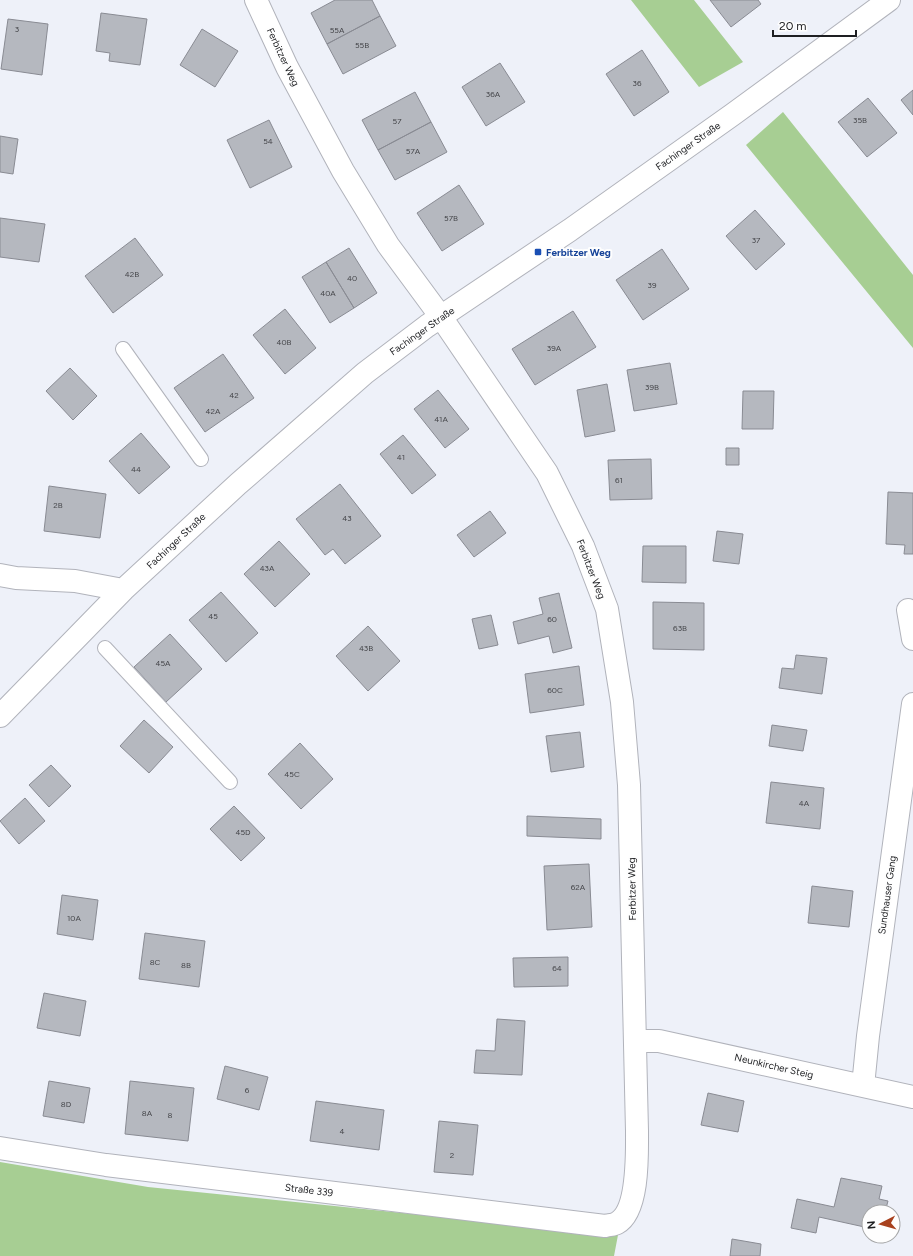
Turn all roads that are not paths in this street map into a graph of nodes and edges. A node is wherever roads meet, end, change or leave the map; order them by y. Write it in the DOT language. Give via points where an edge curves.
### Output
graph roads {
  1 [pos="256,0"];
  2 [pos="889,0"];
  3 [pos="441,317"];
  4 [pos="123,349"];
  5 [pos="201,459"];
  6 [pos="0,575"];
  7 [pos="123,590"];
  8 [pos="908,610"];
  9 [pos="913,639"];
  10 [pos="105,648"];
  11 [pos="913,704"];
  12 [pos="0,716"];
  13 [pos="230,782"];
  14 [pos="635,1041"];
  15 [pos="863,1086"];
  16 [pos="913,1097"];
  17 [pos="0,1148"];
  18 [pos="617,1223"];
  1 -- 3 [label="street, Ferbitzer Weg" via="287,67 343,171 388,245"];
  2 -- 3 [label="street, Fachinger Straße" via="570,230"];
  3 -- 7 [label="street, Fachinger Straße" via="365,373 238,484"];
  3 -- 14 [label="street, Ferbitzer Weg" via="547,473 583,546 607,608 622,702 629,785"];
  4 -- 5 [label="lane"];
  6 -- 7 [label="street" via="75,581"];
  7 -- 12 [label="street, Fachinger Straße"];
  8 -- 9 [label="street"];
  10 -- 13 [label="lane"];
  11 -- 15 [label="street, Sundhauser Gang"];
  14 -- 15 [label="street, Neunkircher Steig" via="659,1041"];
  14 -- 18 [label="street, Ferbitzer Weg" via="638,1163 633,1195 626,1213"];
  15 -- 16 [label="street, Neunkircher Steig"];
  17 -- 18 [label="street, Straße 339" via="106,1165 605,1226"];
}
